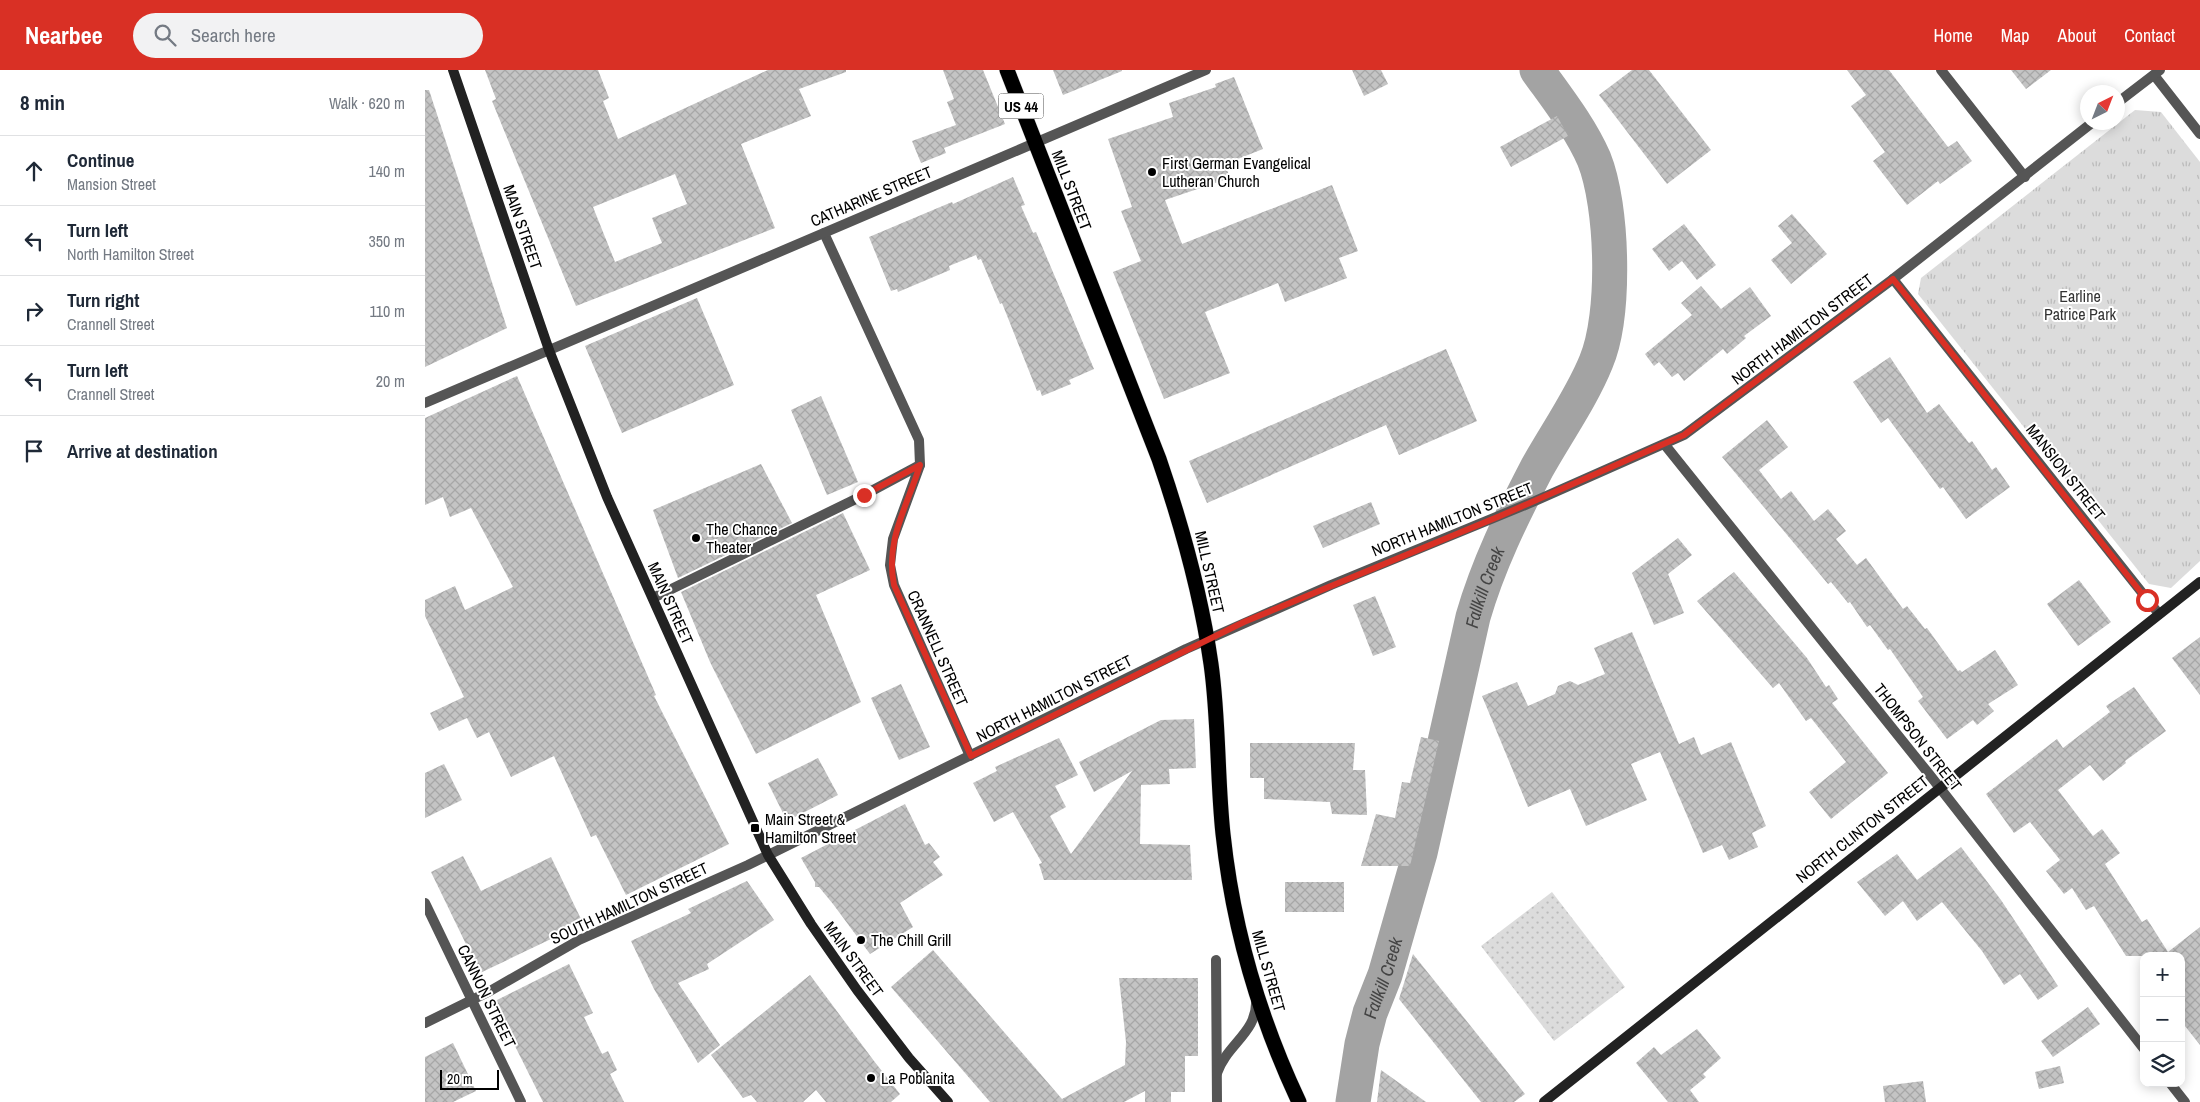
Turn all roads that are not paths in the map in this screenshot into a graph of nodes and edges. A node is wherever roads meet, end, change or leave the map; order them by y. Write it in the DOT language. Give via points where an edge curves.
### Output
graph roads {
  1 [pos="453,70"];
  2 [pos="1007,70"];
  3 [pos="1206,70"];
  4 [pos="1941,70"];
  5 [pos="2157,72"];
  6 [pos="2125,97"];
  7 [pos="2083,130"];
  8 [pos="2200,134"];
  9 [pos="1035,143"];
  10 [pos="2025,177"];
  11 [pos="824,232"];
  12 [pos="1893,279"];
  13 [pos="549,350"];
  14 [pos="425,402"];
  15 [pos="1665,445"];
  16 [pos="920,465"];
  17 [pos="2200,582"];
  18 [pos="653,598"];
  19 [pos="2159,614"];
  20 [pos="1207,639"];
  21 [pos="971,756"];
  22 [pos="1939,788"];
  23 [pos="767,856"];
  24 [pos="425,903"];
  25 [pos="1216,960"];
  26 [pos="1256,995"];
  27 [pos="472,1000"];
  28 [pos="425,1023"];
  29 [pos="2140,1045"];
  30 [pos="1215,1081"];
  31 [pos="2173,1087"];
  32 [pos="521,1102"];
  33 [pos="948,1102"];
  34 [pos="1217,1102"];
  35 [pos="1299,1102"];
  36 [pos="1544,1102"];
  37 [pos="2185,1102"];
  1 -- 13 [label="street, MAIN STREET"];
  2 -- 9 [label="highway, MILL STREET / US 44"];
  3 -- 9 [label="street, CATHARINE STREET"];
  4 -- 10 [label="street"];
  5 -- 6 [label="street"];
  5 -- 8 [label="street"];
  7 -- 10 [label="street, NORTH HAMILTON STREET"];
  9 -- 11 [label="street, CATHARINE STREET"];
  9 -- 20 [label="highway, MILL STREET / US 44" via="1171,494 1191,562"];
  10 -- 12 [label="street, NORTH HAMILTON STREET"];
  11 -- 13 [label="street, CATHARINE STREET"];
  11 -- 16 [label="street, CRANNELL STREET" via="919,440"];
  12 -- 15 [label="street, NORTH HAMILTON STREET" via="1684,435"];
  12 -- 19 [label="street, MANSION STREET"];
  13 -- 14 [label="street, CATHARINE STREET"];
  13 -- 18 [label="street, MAIN STREET" via="607,497"];
  15 -- 20 [label="street, NORTH HAMILTON STREET"];
  15 -- 22 [label="street, THOMPSON STREET"];
  16 -- 18 [label="street"];
  16 -- 21 [label="street, CRANNELL STREET" via="893,539 890,565 894,585"];
  17 -- 19 [label="street, NORTH CLINTON STREET"];
  18 -- 23 [label="street, MAIN STREET"];
  19 -- 22 [label="street, NORTH CLINTON STREET"];
  20 -- 21 [label="street, NORTH HAMILTON STREET"];
  20 -- 26 [label="highway, MILL STREET / US 44" via="1215,698 1220,802 1228,873 1241,944"];
  21 -- 23 [label="street, NORTH HAMILTON STREET"];
  22 -- 29 [label="street, THOMPSON STREET"];
  22 -- 36 [label="street, NORTH CLINTON STREET"];
  23 -- 27 [label="street, SOUTH HAMILTON STREET" via="579,940"];
  23 -- 33 [label="street, MAIN STREET" via="857,990 909,1058"];
  24 -- 27 [label="street, CANNON STREET"];
  25 -- 30 [label="street"];
  26 -- 30 [label="street" via="1251,1025 1225,1054"];
  26 -- 35 [label="highway, MILL STREET / US 44"];
  27 -- 28 [label="street, SOUTH HAMILTON STREET"];
  27 -- 32 [label="street, CANNON STREET"];
  30 -- 34 [label="street"];
  31 -- 37 [label="street"];
}
